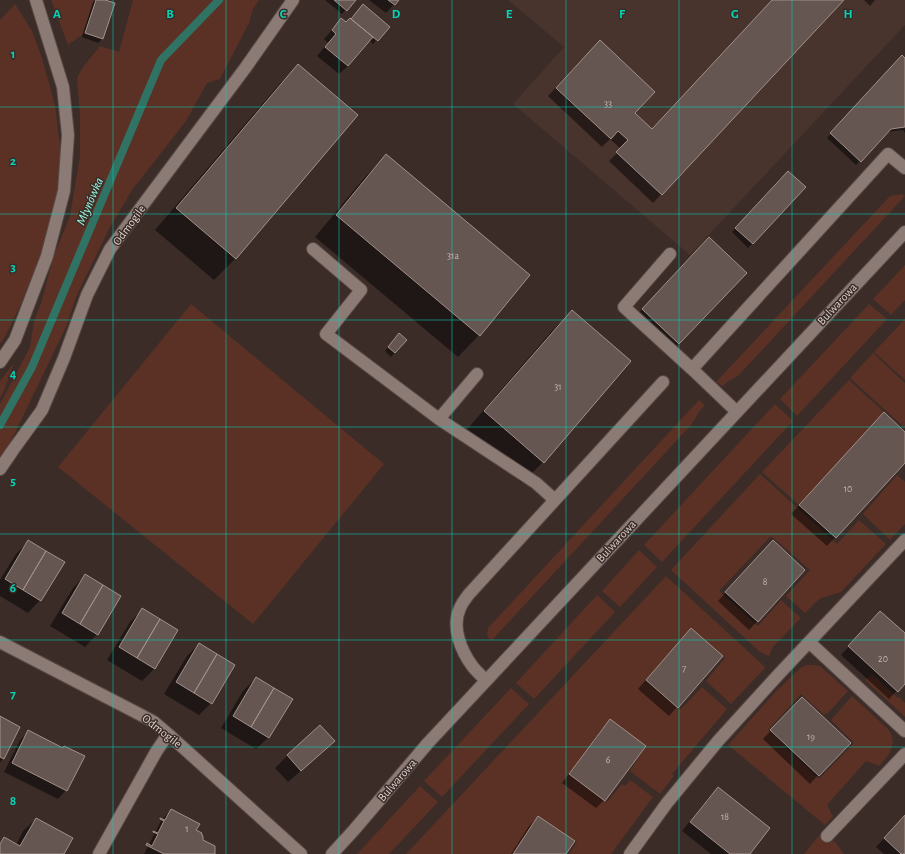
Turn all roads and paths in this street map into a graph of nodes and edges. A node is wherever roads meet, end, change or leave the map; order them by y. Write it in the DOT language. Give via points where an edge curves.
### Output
graph roads {
  1 [pos="36,0"];
  2 [pos="293,0"];
  3 [pos="905,168"];
  4 [pos="905,232"];
  5 [pos="313,249"];
  6 [pos="670,254"];
  7 [pos="0,362"];
  8 [pos="692,369"];
  9 [pos="477,374"];
  10 [pos="663,382"];
  11 [pos="737,412"];
  12 [pos="440,419"];
  13 [pos="0,469"];
  14 [pos="555,500"];
  15 [pos="905,540"];
  16 [pos="0,642"];
  17 [pos="810,642"];
  18 [pos="486,681"];
  19 [pos="905,731"];
  20 [pos="168,734"];
  21 [pos="905,754"];
  22 [pos="827,836"];
  23 [pos="99,854"];
  24 [pos="301,854"];
  25 [pos="332,854"];
  26 [pos="630,854"];
  1 -- 7 [label="street" via="63,87 68,136 64,191 47,256 15,340"];
  2 -- 13 [label="street, Odmogile" via="110,249 87,295 42,410"];
  3 -- 8 [label="street" via="888,154"];
  4 -- 11 [label="street, Bulwarowa"];
  5 -- 12 [label="street" via="361,290 326,334"];
  6 -- 8 [label="street" via="624,307"];
  8 -- 11 [label="street"];
  9 -- 12 [label="street"];
  10 -- 14 [label="street"];
  11 -- 18 [label="street, Bulwarowa"];
  12 -- 14 [label="street" via="536,483"];
  14 -- 18 [label="street" via="469,594 460,608 457,621 459,640 473,667"];
  15 -- 17 [label="street"];
  16 -- 20 [label="street, Odmogile" via="141,714"];
  17 -- 19 [label="street"];
  17 -- 26 [label="street" via="718,742 667,803"];
  18 -- 25 [label="street, Bulwarowa" via="428,743"];
  20 -- 23 [label="street"];
  20 -- 24 [label="street, Odmogile"];
  21 -- 22 [label="street"];
}
